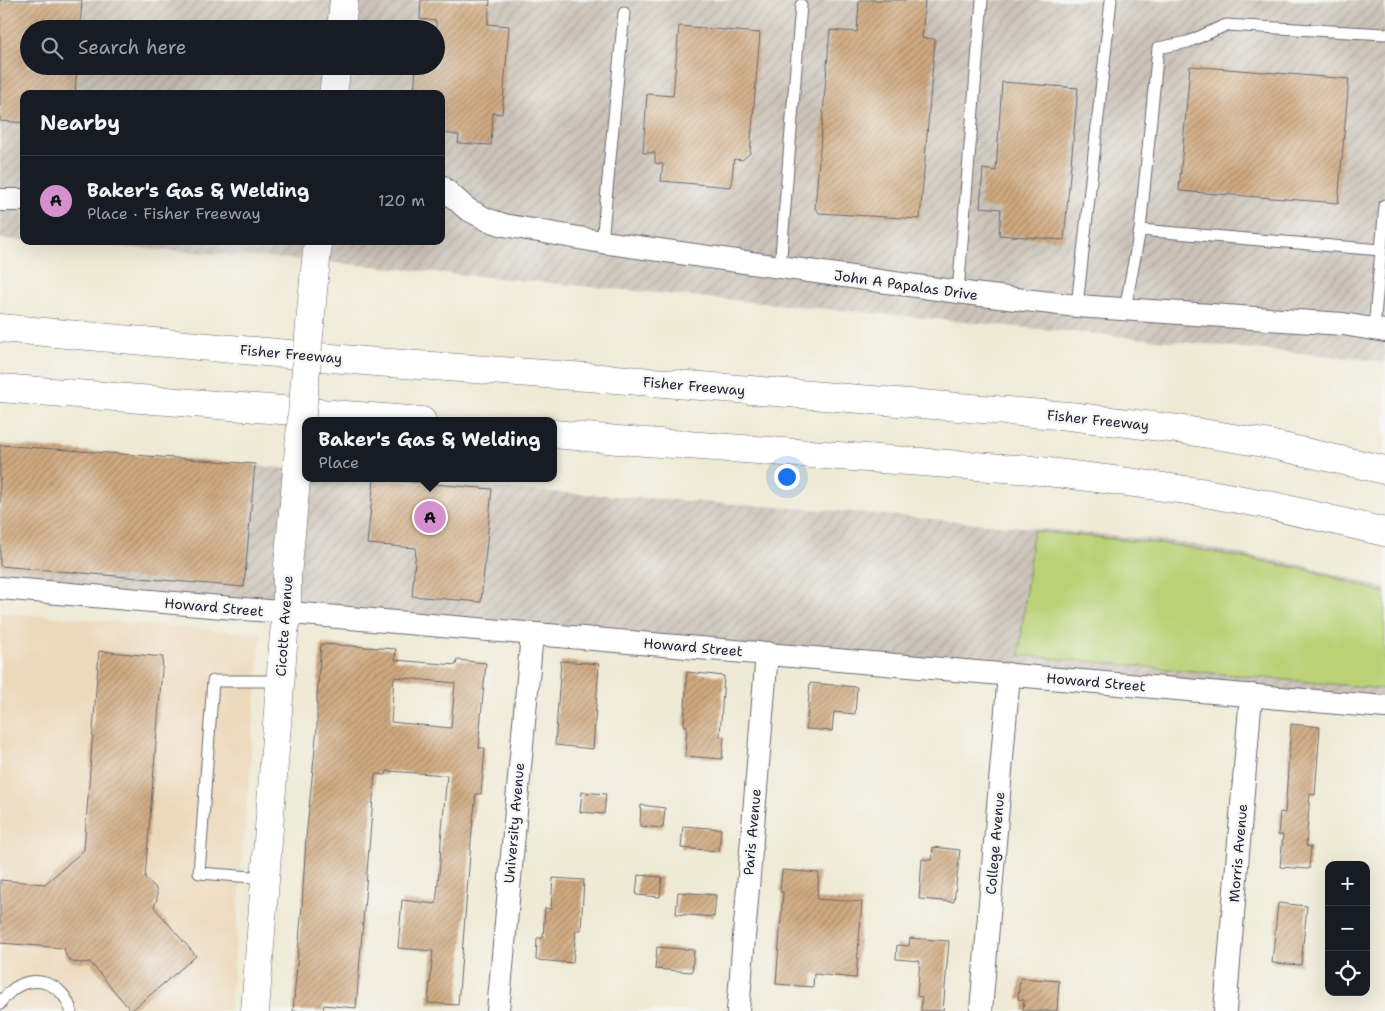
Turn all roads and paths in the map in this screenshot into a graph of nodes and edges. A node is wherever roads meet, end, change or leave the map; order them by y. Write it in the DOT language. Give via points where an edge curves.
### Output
graph roads {
  1 [pos="344,0"];
  2 [pos="982,0"];
  3 [pos="1111,0"];
  4 [pos="801,5"];
  5 [pos="624,13"];
  6 [pos="342,20"];
  7 [pos="1385,34"];
  8 [pos="335,75"];
  9 [pos="334,90"];
  10 [pos="445,190"];
  11 [pos="0,200"];
  12 [pos="20,200"];
  13 [pos="1385,205"];
  14 [pos="1140,230"];
  15 [pos="602,242"];
  16 [pos="318,245"];
  17 [pos="1381,250"];
  18 [pos="780,268"];
  19 [pos="958,292"];
  20 [pos="1077,306"];
  21 [pos="1125,309"];
  22 [pos="0,328"];
  23 [pos="1380,330"];
  24 [pos="0,388"];
  25 [pos="371,417"];
  26 [pos="557,434"];
  27 [pos="1385,470"];
  28 [pos="1385,532"];
  29 [pos="0,588"];
  30 [pos="287,613"];
  31 [pos="532,634"];
  32 [pos="767,653"];
  33 [pos="1009,674"];
  34 [pos="281,681"];
  35 [pos="1251,695"];
  36 [pos="1385,707"];
  37 [pos="265,878"];
  38 [pos="0,1004"];
  39 [pos="70,1011"];
  40 [pos="255,1011"];
  41 [pos="498,1011"];
  42 [pos="738,1011"];
  43 [pos="981,1011"];
  44 [pos="1225,1011"];
  1 -- 6 [label="main road"];
  2 -- 19 [label="lane"];
  3 -- 20 [label="lane"];
  4 -- 18 [label="lane"];
  5 -- 15 [label="lane"];
  7 -- 14 [label="lane" via="1226,25 1188,42 1158,48"];
  8 -- 9 [label="main road"];
  10 -- 15 [label="street, John A Papalas Drive" via="467,209 486,219"];
  11 -- 12 [label="street"];
  13 -- 17 [label="lane"];
  14 -- 17 [label="lane"];
  14 -- 21 [label="lane"];
  15 -- 18 [label="street, John A Papalas Drive"];
  16 -- 30 [label="main road, Cicotte Avenue, bridge"];
  17 -- 23 [label="lane"];
  18 -- 19 [label="street, John A Papalas Drive"];
  19 -- 20 [label="street, John A Papalas Drive"];
  20 -- 21 [label="street, John A Papalas Drive"];
  21 -- 23 [label="street, John A Papalas Drive" via="1343,324"];
  22 -- 27 [label="main road, Fisher Freeway" via="376,362 1069,416 1178,429"];
  24 -- 25 [label="main road"];
  26 -- 28 [label="main road" via="1032,470 1200,492"];
  29 -- 30 [label="street, Howard Street"];
  30 -- 31 [label="street, Howard Street"];
  30 -- 34 [label="main road, Cicotte Avenue"];
  31 -- 32 [label="street, Howard Street"];
  31 -- 41 [label="street, University Avenue"];
  32 -- 33 [label="street, Howard Street"];
  32 -- 42 [label="street, Paris Avenue"];
  33 -- 35 [label="street, Howard Street"];
  33 -- 43 [label="street, College Avenue"];
  34 -- 37 [label="main road, Cicotte Avenue"];
  34 -- 37 [label="lane" via="213,680 199,873"];
  35 -- 36 [label="street, Howard Street"];
  35 -- 44 [label="street, Morris Avenue"];
  37 -- 40 [label="main road, Cicotte Avenue"];
  38 -- 39 [label="lane" via="16,986 28,981 48,982 61,994"];
}
